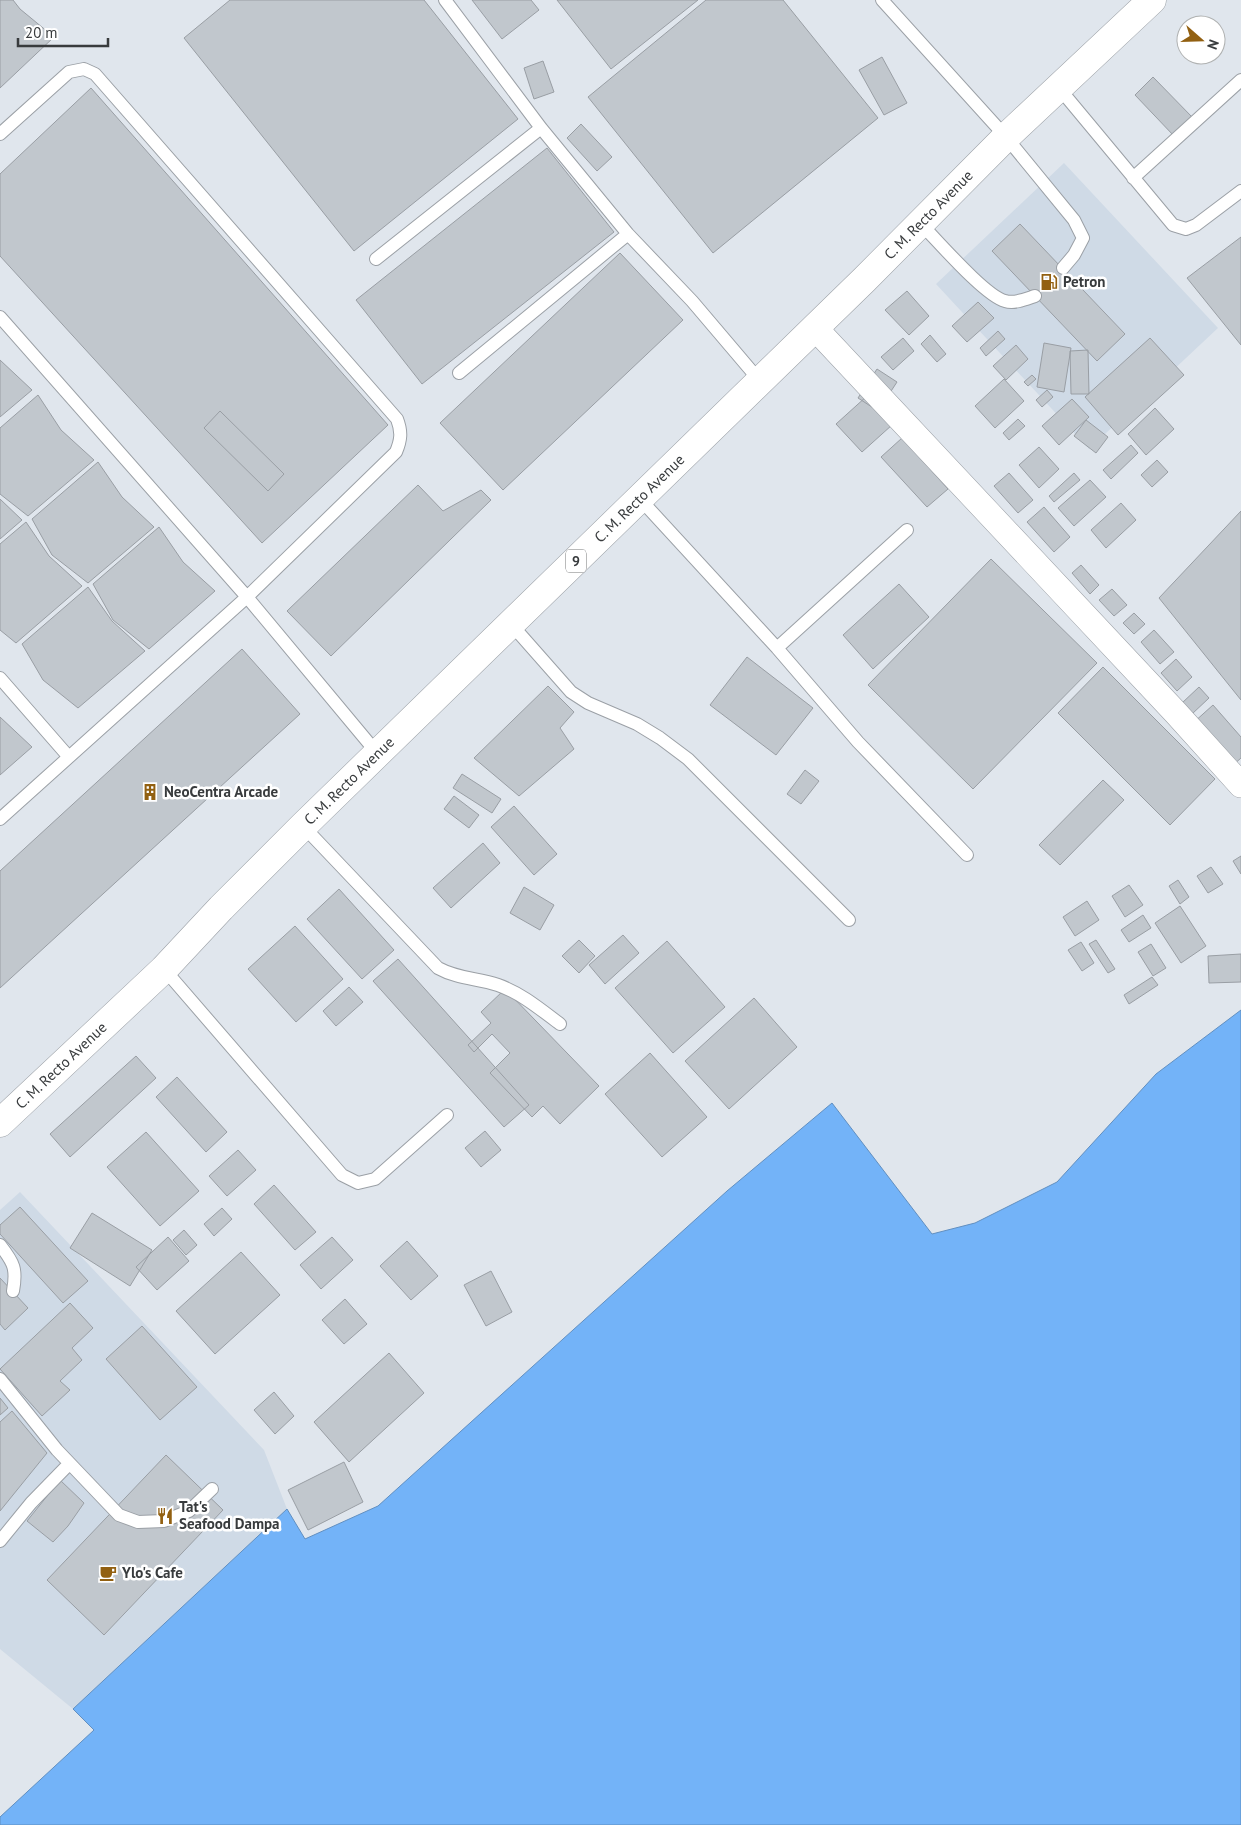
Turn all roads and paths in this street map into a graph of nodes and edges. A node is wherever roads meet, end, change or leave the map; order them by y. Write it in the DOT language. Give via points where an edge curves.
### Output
graph roads {
  1 [pos="445,0"];
  2 [pos="882,0"];
  3 [pos="1152,0"];
  4 [pos="1241,80"];
  5 [pos="1059,88"];
  6 [pos="541,128"];
  7 [pos="0,134"];
  8 [pos="1006,136"];
  9 [pos="1133,178"];
  10 [pos="1241,191"];
  11 [pos="920,223"];
  12 [pos="628,234"];
  13 [pos="376,260"];
  14 [pos="1063,268"];
  15 [pos="1035,296"];
  16 [pos="0,317"];
  17 [pos="814,328"];
  18 [pos="459,374"];
  19 [pos="760,381"];
  20 [pos="640,500"];
  21 [pos="907,530"];
  22 [pos="247,597"];
  23 [pos="511,624"];
  24 [pos="777,648"];
  25 [pos="0,678"];
  26 [pos="377,753"];
  27 [pos="68,756"];
  28 [pos="1241,785"];
  29 [pos="0,819"];
  30 [pos="303,826"];
  31 [pos="967,855"];
  32 [pos="849,920"];
  33 [pos="164,969"];
  34 [pos="560,1024"];
  35 [pos="447,1115"];
  36 [pos="0,1123"];
  37 [pos="0,1245"];
  38 [pos="13,1292"];
  39 [pos="0,1379"];
  40 [pos="70,1464"];
  41 [pos="212,1489"];
  42 [pos="0,1541"];
  1 -- 6 [label="lane"];
  2 -- 8 [label="lane"];
  3 -- 5 [label="highway, C. M. Recto Avenue / 9"];
  4 -- 9 [label="lane"];
  5 -- 8 [label="highway, C. M. Recto Avenue / 9"];
  5 -- 9 [label="lane"];
  6 -- 12 [label="lane"];
  6 -- 13 [label="lane"];
  7 -- 22 [label="lane" via="69,72 84,69 95,74 397,419 401,440 396,452"];
  8 -- 11 [label="highway, C. M. Recto Avenue / 9"];
  8 -- 14 [label="lane" via="1074,220 1083,238"];
  9 -- 10 [label="lane" via="1173,225 1186,229"];
  11 -- 15 [label="lane" via="995,297 1017,302"];
  11 -- 17 [label="highway, C. M. Recto Avenue / 9"];
  12 -- 18 [label="lane"];
  12 -- 19 [label="lane"];
  16 -- 22 [label="lane"];
  17 -- 19 [label="highway, C. M. Recto Avenue / 9"];
  17 -- 28 [label="street"];
  19 -- 20 [label="highway, C. M. Recto Avenue / 9"];
  20 -- 23 [label="highway, C. M. Recto Avenue / 9"];
  20 -- 24 [label="lane"];
  21 -- 24 [label="lane"];
  22 -- 26 [label="lane"];
  22 -- 27 [label="lane"];
  23 -- 26 [label="highway, C. M. Recto Avenue / 9"];
  23 -- 32 [label="lane" via="571,692 637,724 688,759"];
  24 -- 31 [label="lane" via="858,742"];
  25 -- 27 [label="lane"];
  26 -- 30 [label="highway, C. M. Recto Avenue / 9"];
  27 -- 29 [label="lane"];
  30 -- 33 [label="highway, C. M. Recto Avenue / 9"];
  30 -- 34 [label="lane" via="438,968 451,975 496,984 527,1000"];
  33 -- 35 [label="lane" via="342,1176 358,1183 376,1179"];
  33 -- 36 [label="highway, C. M. Recto Avenue / 9"];
  37 -- 38 [label="lane" via="13,1261 16,1276"];
  39 -- 40 [label="lane"];
  40 -- 41 [label="lane" via="118,1515 138,1522 164,1521 190,1511"];
  40 -- 42 [label="lane" via="31,1503"];
}
